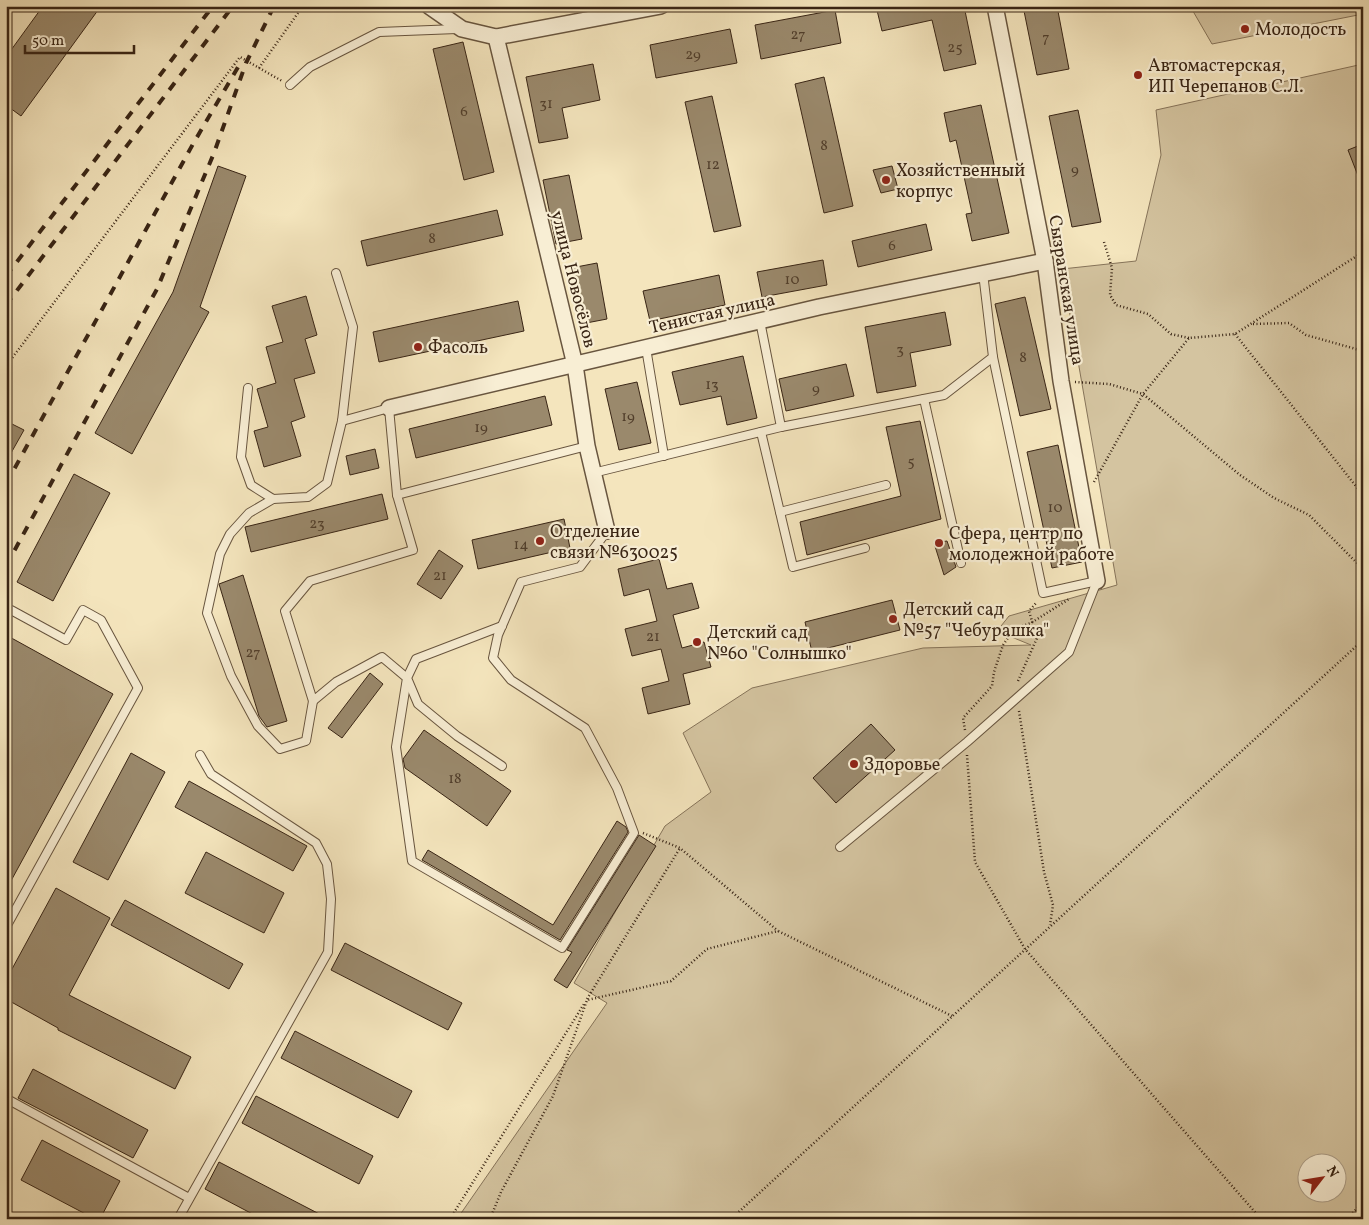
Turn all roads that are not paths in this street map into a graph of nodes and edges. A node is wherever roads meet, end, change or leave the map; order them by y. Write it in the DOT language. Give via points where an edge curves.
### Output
graph roads {
  1 [pos="429,6"];
  2 [pos="661,6"];
  3 [pos="995,6"];
  4 [pos="462,28"];
  5 [pos="496,36"];
  6 [pos="290,85"];
  7 [pos="1045,260"];
  8 [pos="336,273"];
  9 [pos="983,273"];
  10 [pos="760,321"];
  11 [pos="646,348"];
  12 [pos="993,357"];
  13 [pos="575,365"];
  14 [pos="248,388"];
  15 [pos="924,399"];
  16 [pos="389,408"];
  17 [pos="342,421"];
  18 [pos="781,427"];
  19 [pos="761,432"];
  20 [pos="587,446"];
  21 [pos="664,456"];
  22 [pos="593,473"];
  23 [pos="886,485"];
  24 [pos="398,495"];
  25 [pos="273,499"];
  26 [pos="780,512"];
  27 [pos="608,531"];
  28 [pos="865,548"];
  29 [pos="961,563"];
  30 [pos="1097,581"];
  31 [pos="11,610"];
  32 [pos="502,626"];
  33 [pos="407,678"];
  34 [pos="313,701"];
  35 [pos="200,755"];
  36 [pos="502,766"];
  37 [pos="840,847"];
  38 [pos="6,927"];
  39 [pos="6,1096"];
  40 [pos="189,1198"];
  41 [pos="178,1219"];
  1 -- 4 [label="street"];
  2 -- 5 [label="street"];
  3 -- 7 [label="street, Сызранская улица"];
  4 -- 5 [label="street"];
  4 -- 6 [label="lane" via="379,32 310,67"];
  5 -- 13 [label="street, улица Новосёлов"];
  7 -- 9 [label="street, Тенистая улица"];
  7 -- 30 [label="street, Сызранская улица" via="1061,381"];
  8 -- 17 [label="lane" via="353,327"];
  9 -- 10 [label="street, Тенистая улица"];
  9 -- 12 [label="lane"];
  10 -- 11 [label="street, Тенистая улица"];
  10 -- 18 [label="lane"];
  11 -- 13 [label="street, Тенистая улица"];
  11 -- 21 [label="lane"];
  12 -- 15 [label="lane" via="944,395"];
  12 -- 30 [label="lane" via="1043,593"];
  13 -- 16 [label="street, Тенистая улица"];
  13 -- 20 [label="street, улица Новосёлов"];
  14 -- 25 [label="lane" via="241,457 251,485"];
  15 -- 18 [label="lane"];
  15 -- 29 [label="lane"];
  16 -- 17 [label="lane"];
  16 -- 24 [label="lane"];
  17 -- 25 [label="lane" via="327,483 308,497"];
  18 -- 19 [label="lane"];
  19 -- 21 [label="lane"];
  19 -- 26 [label="lane"];
  20 -- 22 [label="street, улица Новосёлов"];
  20 -- 24 [label="lane"];
  21 -- 22 [label="lane"];
  22 -- 27 [label="street, улица Новосёлов"];
  23 -- 26 [label="lane"];
  24 -- 34 [label="lane" via="413,550 310,581 285,611"];
  25 -- 34 [label="lane" via="249,513 230,534 220,554 207,613 231,676 249,710 258,726 280,749 306,741"];
  26 -- 28 [label="lane" via="793,567"];
  27 -- 32 [label="lane" via="580,567 521,582"];
  30 -- 37 [label="lane" via="1069,652"];
  31 -- 38 [label="lane" via="66,640 83,610 101,620 138,688"];
  32 -- 33 [label="lane" via="416,659"];
  32 -- 33 [label="lane" via="493,658 511,680 585,728 617,788 634,833 562,948 412,860 396,747"];
  33 -- 34 [label="lane" via="382,657 336,682"];
  33 -- 36 [label="lane" via="418,704 457,736"];
  35 -- 40 [label="lane" via="211,774 316,843 327,864 331,899 328,952"];
  39 -- 40 [label="lane"];
  40 -- 41 [label="lane"];
}
